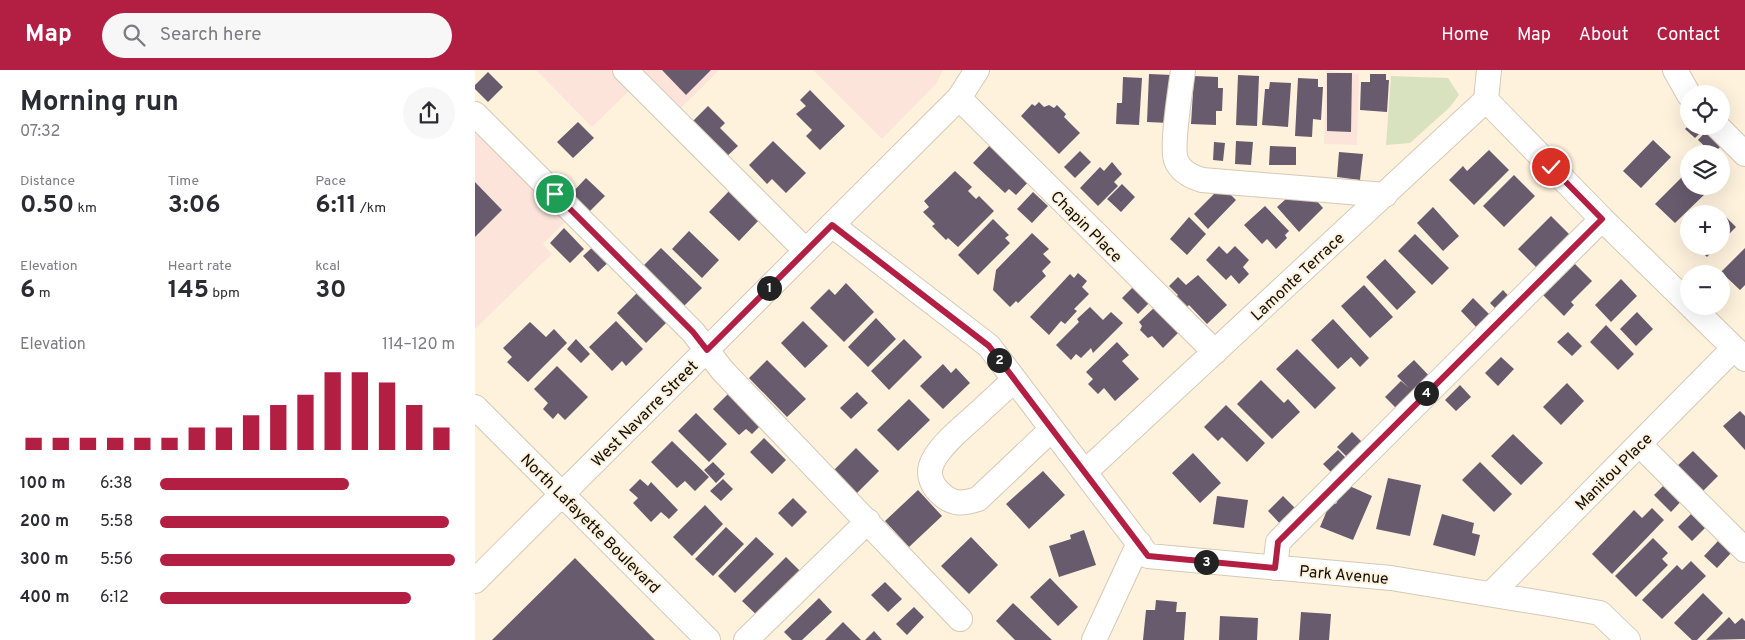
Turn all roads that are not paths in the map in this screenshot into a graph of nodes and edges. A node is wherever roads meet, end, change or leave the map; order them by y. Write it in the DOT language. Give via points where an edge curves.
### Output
graph roads {
  1 [pos="625,70"];
  2 [pos="977,70"];
  3 [pos="1183,70"];
  4 [pos="1489,70"];
  5 [pos="1675,70"];
  6 [pos="1683,85"];
  7 [pos="959,98"];
  8 [pos="1486,100"];
  9 [pos="475,114"];
  10 [pos="1726,135"];
  11 [pos="1745,154"];
  12 [pos="1385,195"];
  13 [pos="1602,219"];
  14 [pos="832,225"];
  15 [pos="806,251"];
  16 [pos="1680,295"];
  17 [pos="1700,315"];
  18 [pos="707,350"];
  19 [pos="1215,352"];
  20 [pos="1740,353"];
  21 [pos="1013,380"];
  22 [pos="475,407"];
  23 [pos="1052,429"];
  24 [pos="1639,444"];
  25 [pos="1085,472"];
  26 [pos="562,494"];
  27 [pos="868,521"];
  28 [pos="1139,543"];
  29 [pos="1745,550"];
  30 [pos="1275,568"];
  31 [pos="475,581"];
  32 [pos="1491,594"];
  33 [pos="960,620"];
  34 [pos="707,640"];
  35 [pos="746,640"];
  36 [pos="1094,640"];
  37 [pos="1628,640"];
  1 -- 15 [label="street"];
  2 -- 7 [label="street, West Navarre Street"];
  3 -- 12 [label="street" via="1175,141 1176,159 1183,171 1195,178 1212,181"];
  4 -- 8 [label="street"];
  5 -- 6 [label="street"];
  7 -- 14 [label="street, West Navarre Street"];
  7 -- 19 [label="street, Chapin Place"];
  8 -- 12 [label="street, Lamonte Terrace"];
  8 -- 13 [label="street"];
  9 -- 18 [label="street" via="693,332"];
  10 -- 11 [label="street"];
  12 -- 19 [label="street, Lamonte Terrace"];
  13 -- 16 [label="street"];
  13 -- 30 [label="street" via="1278,542"];
  14 -- 15 [label="street, West Navarre Street"];
  14 -- 21 [label="street, Park Avenue" via="989,346"];
  15 -- 18 [label="street, West Navarre Street"];
  17 -- 20 [label="street"];
  18 -- 26 [label="street, West Navarre Street"];
  18 -- 27 [label="street" via="722,370"];
  19 -- 25 [label="street, Lamonte Terrace"];
  20 -- 24 [label="street, Manitou Place"];
  21 -- 23 [label="street, Park Avenue"];
  21 -- 23 [label="street" via="948,441 932,462 930,474 940,493 962,504 978,499"];
  22 -- 26 [label="street, North Lafayette Boulevard"];
  23 -- 25 [label="street, Park Avenue"];
  24 -- 29 [label="street"];
  24 -- 32 [label="street, Manitou Place"];
  25 -- 28 [label="street, Park Avenue"];
  26 -- 31 [label="street, West Navarre Street"];
  26 -- 34 [label="street, North Lafayette Boulevard"];
  27 -- 33 [label="street"];
  27 -- 35 [label="street"];
  28 -- 30 [label="street, Park Avenue" via="1148,556"];
  28 -- 36 [label="street"];
  30 -- 32 [label="street, Park Avenue" via="1391,578"];
  32 -- 37 [label="street, Park Avenue" via="1601,613"];
}
